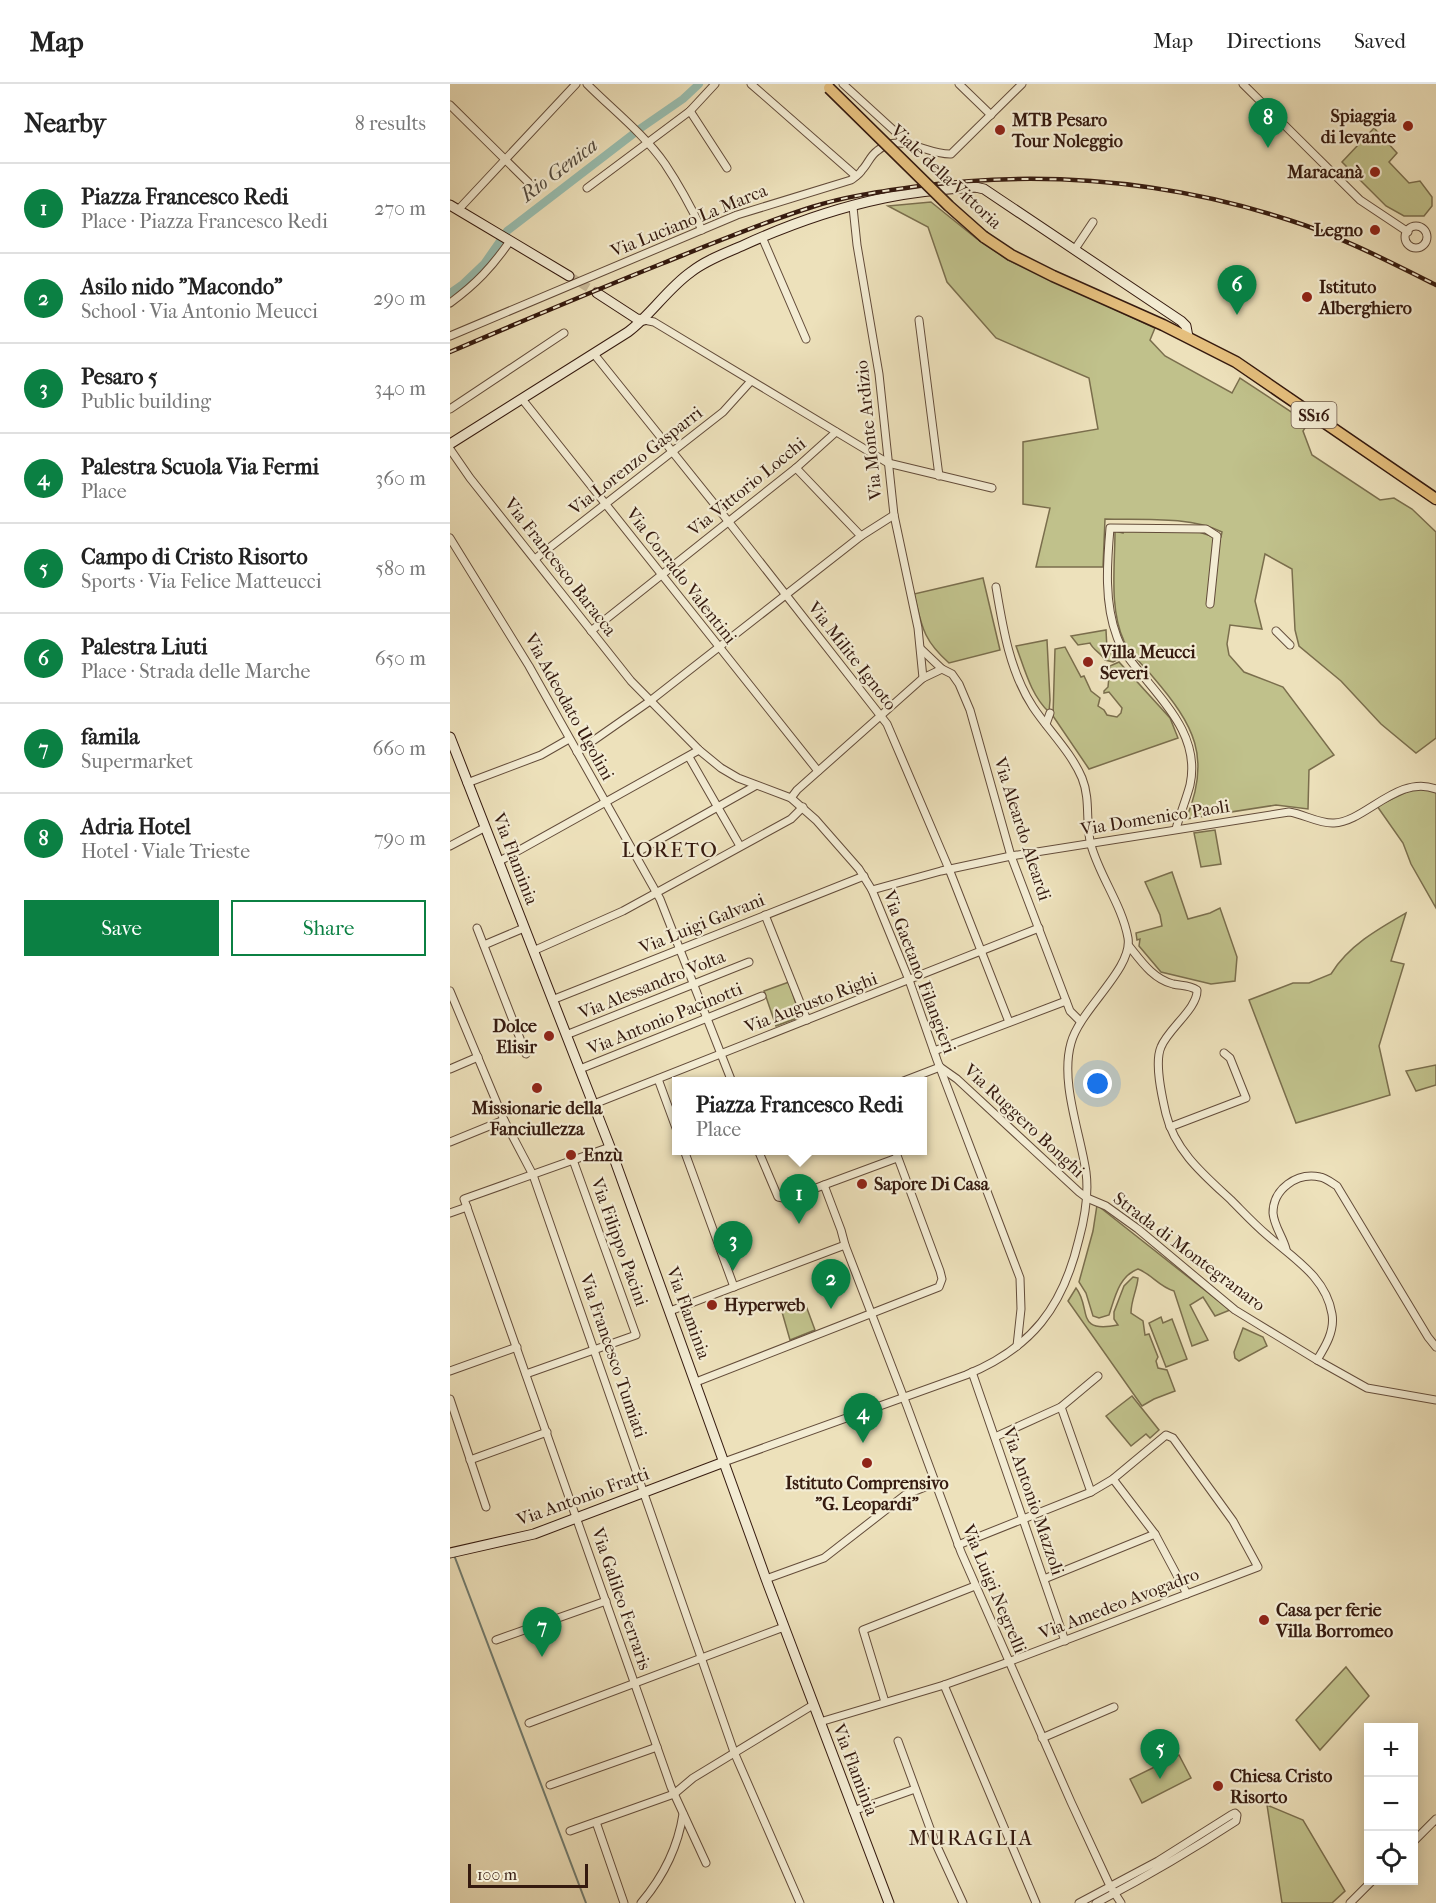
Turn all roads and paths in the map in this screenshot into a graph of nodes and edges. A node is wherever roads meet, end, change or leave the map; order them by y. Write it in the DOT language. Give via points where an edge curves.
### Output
graph roads {
  1 [pos="576,84"];
  2 [pos="587,84"];
  3 [pos="716,84"];
  4 [pos="751,84"];
  5 [pos="843,84"];
  6 [pos="959,84"];
  7 [pos="1023,84"];
  8 [pos="1243,84"];
  9 [pos="826,86"];
  10 [pos="450,105"];
  11 [pos="690,111"];
  12 [pos="991,115"];
  13 [pos="904,143"];
  14 [pos="648,144"];
  15 [pos="505,160"];
  16 [pos="727,168"];
  17 [pos="856,176"];
  18 [pos="587,188"];
  19 [pos="535,189"];
  20 [pos="454,207"];
  21 [pos="853,207"];
  22 [pos="1093,222"];
  23 [pos="702,230"];
  24 [pos="1408,232"];
  25 [pos="762,237"];
  26 [pos="508,240"];
  27 [pos="1075,249"];
  28 [pos="569,276"];
  29 [pos="597,293"];
  30 [pos="450,303"];
  31 [pos="644,320"];
  32 [pos="920,320"];
  33 [pos="564,333"];
  34 [pos="450,336"];
  35 [pos="1188,337"];
  36 [pos="806,339"];
  37 [pos="594,354"];
  38 [pos="751,381"];
  39 [pos="522,399"];
  40 [pos="450,409"];
  41 [pos="836,432"];
  42 [pos="450,444"];
  43 [pos="450,449"];
  44 [pos="672,452"];
  45 [pos="888,463"];
  46 [pos="796,468"];
  47 [pos="939,476"];
  48 [pos="992,488"];
  49 [pos="1436,499"];
  50 [pos="605,504"];
  51 [pos="894,515"];
  52 [pos="728,521"];
  53 [pos="861,536"];
  54 [pos="450,538"];
  55 [pos="535,559"];
  56 [pos="663,576"];
  57 [pos="996,587"];
  58 [pos="785,595"];
  59 [pos="1210,604"];
  60 [pos="591,631"];
  61 [pos="1276,632"];
  62 [pos="1290,645"];
  63 [pos="718,647"];
  64 [pos="921,649"];
  65 [pos="942,669"];
  66 [pos="923,678"];
  67 [pos="650,701"];
  68 [pos="1050,713"];
  69 [pos="881,715"];
  70 [pos="1046,724"];
  71 [pos="450,737"];
  72 [pos="569,739"];
  73 [pos="699,750"];
  74 [pos="577,752"];
  75 [pos="689,757"];
  76 [pos="818,771"];
  77 [pos="467,783"];
  78 [pos="755,786"];
  79 [pos="1436,789"];
  80 [pos="791,798"];
  81 [pos="606,804"];
  82 [pos="718,807"];
  83 [pos="803,807"];
  84 [pos="484,828"];
  85 [pos="1176,829"];
  86 [pos="1090,843"];
  87 [pos="450,846"];
  88 [pos="740,846"];
  89 [pos="634,854"];
  90 [pos="1011,856"];
  91 [pos="498,862"];
  92 [pos="949,869"];
  93 [pos="864,876"];
  94 [pos="872,890"];
  95 [pos="657,893"];
  96 [pos="765,915"];
  97 [pos="524,927"];
  98 [pos="477,928"];
  99 [pos="1040,928"];
  100 [pos="484,945"];
  101 [pos="1129,946"];
  102 [pos="680,949"];
  103 [pos="533,951"];
  104 [pos="982,952"];
  105 [pos="1124,958"];
  106 [pos="749,962"];
  107 [pos="1145,966"];
  108 [pos="909,980"];
  109 [pos="694,984"];
  110 [pos="451,994"];
  111 [pos="762,996"];
  112 [pos="552,1000"];
  113 [pos="1066,1001"];
  114 [pos="707,1018"];
  115 [pos="807,1020"];
  116 [pos="1080,1021"];
  117 [pos="1009,1022"];
  118 [pos="566,1035"];
  119 [pos="934,1051"];
  120 [pos="1224,1053"];
  121 [pos="526,1054"];
  122 [pos="721,1054"];
  123 [pos="478,1057"];
  124 [pos="940,1067"];
  125 [pos="450,1069"];
  126 [pos="579,1069"];
  127 [pos="730,1077"];
  128 [pos="914,1077"];
  129 [pos="658,1079"];
  130 [pos="594,1104"];
  131 [pos="672,1117"];
  132 [pos="504,1120"];
  133 [pos="1170,1127"];
  134 [pos="450,1142"];
  135 [pos="610,1147"];
  136 [pos="686,1155"];
  137 [pos="760,1155"];
  138 [pos="894,1155"];
  139 [pos="896,1155"];
  140 [pos="573,1160"];
  141 [pos="533,1175"];
  142 [pos="824,1185"];
  143 [pos="1087,1198"];
  144 [pos="467,1207"];
  145 [pos="450,1213"];
  146 [pos="844,1245"];
  147 [pos="1286,1249"];
  148 [pos="734,1287"];
  149 [pos="670,1311"];
  150 [pos="872,1313"];
  151 [pos="1017,1346"];
  152 [pos="517,1347"];
  153 [pos="1436,1347"];
  154 [pos="595,1349"];
  155 [pos="1317,1360"];
  156 [pos="450,1361"];
  157 [pos="451,1371"];
  158 [pos="972,1372"];
  159 [pos="526,1374"];
  160 [pos="1098,1376"];
  161 [pos="696,1382"];
  162 [pos="903,1398"];
  163 [pos="450,1399"];
  164 [pos="1436,1400"];
  165 [pos="1061,1407"];
  166 [pos="547,1432"];
  167 [pos="995,1437"];
  168 [pos="470,1460"];
  169 [pos="724,1462"];
  170 [pos="1113,1479"];
  171 [pos="935,1483"];
  172 [pos="1091,1492"];
  173 [pos="644,1493"];
  174 [pos="486,1507"];
  175 [pos="578,1519"];
  176 [pos="1024,1519"];
  177 [pos="1155,1534"];
  178 [pos="957,1545"];
  179 [pos="450,1553"];
  180 [pos="766,1579"];
  181 [pos="1044,1579"];
  182 [pos="975,1586"];
  183 [pos="1187,1594"];
  184 [pos="606,1600"];
  185 [pos="784,1628"];
  186 [pos="496,1640"];
  187 [pos="1065,1641"];
  188 [pos="701,1660"];
  189 [pos="1008,1662"];
  190 [pos="635,1684"];
  191 [pos="944,1684"];
  192 [pos="885,1702"];
  193 [pos="813,1705"];
  194 [pos="1114,1707"];
  195 [pos="820,1722"];
  196 [pos="530,1723"];
  197 [pos="1042,1738"];
  198 [pos="898,1741"];
  199 [pos="657,1747"];
  200 [pos="734,1752"];
  201 [pos="550,1785"];
  202 [pos="915,1789"];
  203 [pos="674,1794"];
  204 [pos="853,1811"];
  205 [pos="682,1814"];
  206 [pos="1436,1819"];
  207 [pos="596,1822"];
  208 [pos="570,1831"];
  209 [pos="1418,1836"];
  210 [pos="705,1863"];
  211 [pos="1369,1885"];
  212 [pos="1113,1889"];
  213 [pos="624,1903"];
  214 [pos="641,1903"];
  215 [pos="800,1903"];
  216 [pos="889,1903"];
  217 [pos="963,1903"];
  218 [pos="1036,1903"];
  219 [pos="1079,1903"];
  220 [pos="1096,1903"];
  221 [pos="1121,1903"];
  222 [pos="1350,1903"];
  1 -- 15 [label="street"];
  2 -- 14 [label="street"];
  3 -- 11 [label="street"];
  4 -- 17 [label="street"];
  5 -- 13 [label="street"];
  6 -- 12 [label="street"];
  7 -- 12 [label="street"];
  8 -- 24 [label="street" via="1360,200"];
  9 -- 35 [label="main road, Viale della Vittoria / SS16, bridge" via="984,237 1053,276"];
  10 -- 15 [label="street"];
  11 -- 14 [label="street"];
  11 -- 16 [label="street"];
  12 -- 13 [label="street" via="951,154"];
  13 -- 17 [label="street, Via Luciano La Marca" via="878,150"];
  14 -- 18 [label="street"];
  14 -- 23 [label="street" via="679,187"];
  15 -- 19 [label="street"];
  15 -- 20 [label="street"];
  17 -- 23 [label="street, Via Luciano La Marca"];
  20 -- 26 [label="street"];
  21 -- 25 [label="street"];
  21 -- 27 [label="street" via="899,196 975,187"];
  21 -- 45 [label="street, Via Monte Ardizio" via="879,374"];
  22 -- 27 [label="street"];
  23 -- 34 [label="street, Via Luciano La Marca"];
  25 -- 31 [label="street" via="691,272"];
  25 -- 36 [label="street"];
  26 -- 28 [label="street"];
  26 -- 30 [label="street" via="490,269"];
  27 -- 35 [label="street" via="1181,321"];
  29 -- 31 [label="street"];
  31 -- 37 [label="street"];
  31 -- 38 [label="street" via="654,322"];
  32 -- 47 [label="street"];
  33 -- 40 [label="street"];
  35 -- 49 [label="main road, SS16" via="1258,377"];
  37 -- 39 [label="street"];
  37 -- 44 [label="street, Via Milite Ignoto"];
  38 -- 41 [label="street"];
  38 -- 44 [label="street, Via Lorenzo Gasparri" via="723,412"];
  39 -- 42 [label="street"];
  39 -- 50 [label="street, Via Corrado Valentini"];
  41 -- 45 [label="street"];
  41 -- 46 [label="street, Via Vittorio Locchi"];
  43 -- 55 [label="street, Via Francesco Baracca"];
  44 -- 50 [label="street, Via Lorenzo Gasparri"];
  44 -- 52 [label="street, Via Milite Ignoto"];
  45 -- 47 [label="street"];
  45 -- 51 [label="street, Via Monte Ardizio"];
  46 -- 52 [label="street, Via Vittorio Locchi"];
  46 -- 53 [label="street"];
  47 -- 48 [label="street"];
  50 -- 55 [label="street, Via Lorenzo Gasparri"];
  50 -- 56 [label="street, Via Corrado Valentini"];
  51 -- 53 [label="street"];
  51 -- 64 [label="street, Via Monte Ardizio"];
  52 -- 56 [label="street, Via Vittorio Locchi"];
  52 -- 58 [label="street, Via Milite Ignoto"];
  53 -- 58 [label="street"];
  54 -- 72 [label="street, Via Adeodato Ugolini"];
  55 -- 60 [label="street, Via Francesco Baracca"];
  56 -- 60 [label="street, Via Vittorio Locchi"];
  56 -- 63 [label="street, Via Corrado Valentini"];
  57 -- 70 [label="street" via="1020,683"];
  58 -- 63 [label="street"];
  58 -- 69 [label="street, Via Milite Ignoto"];
  59 -- 85 [label="street" via="1217,536 1206,529 1110,528 1109,594 1117,639 1172,711 1186,735 1192,759 1190,783"];
  60 -- 67 [label="street, Via Francesco Baracca"];
  61 -- 62 [label="street"];
  63 -- 67 [label="street"];
  63 -- 76 [label="street, Via Corrado Valentini"];
  64 -- 65 [label="street"];
  64 -- 66 [label="street, Via Monte Ardizio"];
  65 -- 66 [label="street"];
  65 -- 90 [label="street, Via Aleardo Aleardi" via="959,684 970,710"];
  66 -- 69 [label="street"];
  67 -- 73 [label="street, Via Gaetano Filangieri"];
  67 -- 74 [label="street"];
  68 -- 70 [label="street"];
  69 -- 76 [label="street"];
  69 -- 92 [label="street, Via Milite Ignoto"];
  70 -- 86 [label="street" via="1082,779"];
  71 -- 77 [label="street, Via Flaminia"];
  72 -- 74 [label="street, Via Adeodato Ugolini"];
  72 -- 77 [label="street" via="541,755"];
  73 -- 75 [label="street"];
  73 -- 78 [label="street, Via Gaetano Filangieri" via="721,768"];
  74 -- 81 [label="street, Via Adeodato Ugolini"];
  75 -- 81 [label="street"];
  75 -- 82 [label="street"];
  76 -- 80 [label="street"];
  77 -- 84 [label="street, Via Flaminia"];
  78 -- 80 [label="street, Via Gaetano Filangieri"];
  78 -- 82 [label="street"];
  79 -- 85 [label="street, Via Domenico Paoli" via="1408,788 1334,824 1289,812"];
  80 -- 83 [label="street, Via Gaetano Filangieri"];
  81 -- 89 [label="street, Via Adeodato Ugolini"];
  81 -- 91 [label="street"];
  82 -- 88 [label="street"];
  82 -- 89 [label="street"];
  83 -- 88 [label="street" via="791,819"];
  83 -- 93 [label="street, Via Gaetano Filangieri"];
  84 -- 87 [label="street"];
  84 -- 91 [label="street, Via Flaminia"];
  85 -- 86 [label="street, Via Domenico Paoli"];
  86 -- 90 [label="street, Via Domenico Paoli"];
  86 -- 101 [label="street" via="1121,915"];
  88 -- 95 [label="street"];
  89 -- 95 [label="street, Via Adeodato Ugolini"];
  90 -- 92 [label="street, Via Domenico Paoli"];
  90 -- 99 [label="street, Via Aleardo Aleardi"];
  91 -- 97 [label="street, Via Flaminia"];
  92 -- 94 [label="street, Via Domenico Paoli"];
  92 -- 104 [label="street, Via Milite Ignoto"];
  93 -- 94 [label="street, Via Gaetano Filangieri"];
  93 -- 96 [label="street, Via Luigi Galvani"];
  94 -- 108 [label="street, Via Gaetano Filangieri"];
  95 -- 102 [label="street, Via Adeodato Ugolini"];
  95 -- 103 [label="street"];
  96 -- 102 [label="street, Via Luigi Galvani"];
  96 -- 115 [label="street"];
  97 -- 100 [label="street"];
  97 -- 103 [label="street, Via Flaminia"];
  98 -- 100 [label="street"];
  99 -- 104 [label="street, Via Augusto Righi"];
  99 -- 113 [label="street, Via Aleardo Aleardi"];
  100 -- 121 [label="street"];
  101 -- 105 [label="street"];
  101 -- 107 [label="street"];
  102 -- 109 [label="street, Via Adeodato Ugolini"];
  102 -- 112 [label="street, Via Luigi Galvani"];
  103 -- 112 [label="street, Via Flaminia"];
  104 -- 108 [label="street, Via Augusto Righi"];
  104 -- 117 [label="street, Via Milite Ignoto"];
  105 -- 107 [label="street"];
  105 -- 116 [label="street"];
  106 -- 109 [label="street, Via Alessandro Volta"];
  107 -- 133 [label="street" via="1162,979 1197,990 1198,996 1160,1047 1158,1059"];
  108 -- 115 [label="street, Via Augusto Righi"];
  108 -- 119 [label="street, Via Gaetano Filangieri"];
  109 -- 114 [label="street, Via Adeodato Ugolini"];
  109 -- 118 [label="street, Via Alessandro Volta"];
  110 -- 123 [label="street, Via Francesco Tumiati"];
  111 -- 114 [label="street, Via Antonio Pacinotti"];
  112 -- 118 [label="street, Via Flaminia"];
  113 -- 116 [label="street, Via Aleardo Aleardi"];
  113 -- 117 [label="street"];
  114 -- 122 [label="street, Via Adeodato Ugolini"];
  114 -- 126 [label="street, Via Antonio Pacinotti"];
  115 -- 122 [label="street, Via Augusto Righi"];
  116 -- 143 [label="street" via="1070,1043 1068,1072"];
  117 -- 119 [label="street"];
  118 -- 126 [label="street, Via Flaminia"];
  119 -- 124 [label="street, Via Gaetano Filangieri"];
  120 -- 133 [label="street" via="1230,1058 1246,1098"];
  122 -- 127 [label="street, Via Adeodato Ugolini"];
  122 -- 129 [label="street, Via Augusto Righi"];
  123 -- 125 [label="street"];
  123 -- 132 [label="street, Via Francesco Tumiati"];
  124 -- 128 [label="street"];
  124 -- 143 [label="street, Via Ruggero Bonghi"];
  124 -- 151 [label="street, Via Gaetano Filangieri" via="1020,1278"];
  126 -- 130 [label="street, Via Flaminia"];
  129 -- 130 [label="street, Via Augusto Righi"];
  129 -- 131 [label="street"];
  130 -- 135 [label="street, Via Flaminia"];
  132 -- 134 [label="street"];
  132 -- 141 [label="street, Via Francesco Tumiati"];
  133 -- 147 [label="street" via="1194,1165 1266,1235"];
  135 -- 140 [label="street"];
  135 -- 149 [label="street, Via Flaminia"];
  136 -- 148 [label="street"];
  137 -- 142 [label="street" via="778,1197 788,1199"];
  138 -- 142 [label="street"];
  139 -- 150 [label="street" via="942,1284"];
  140 -- 141 [label="street"];
  140 -- 154 [label="street, Via Filippo Pacini" via="636,1335"];
  141 -- 144 [label="street" via="464,1199"];
  141 -- 154 [label="street, Via Francesco Tumiati"];
  142 -- 146 [label="street, Via Luigi Negrelli"];
  143 -- 151 [label="street" via="1076,1254 1059,1298 1039,1327"];
  143 -- 155 [label="street, Strada di Montegranaro" via="1106,1206 1138,1229 1235,1310"];
  144 -- 145 [label="street"];
  144 -- 152 [label="street, Via Galileo Ferraris"];
  146 -- 148 [label="street"];
  146 -- 150 [label="street, Via Luigi Negrelli"];
  147 -- 153 [label="street" via="1274,1222 1277,1195 1289,1183 1304,1177 1321,1177 1337,1185"];
  147 -- 155 [label="street" via="1325,1290 1333,1316 1329,1339"];
  148 -- 149 [label="street"];
  149 -- 161 [label="street, Via Flaminia"];
  150 -- 161 [label="street"];
  150 -- 162 [label="street, Via Luigi Negrelli"];
  151 -- 158 [label="street"];
  152 -- 157 [label="street"];
  152 -- 159 [label="street, Via Galileo Ferraris"];
  154 -- 159 [label="street"];
  154 -- 173 [label="street, Via Francesco Tumiati"];
  155 -- 164 [label="street, Strada di Montegranaro" via="1367,1388"];
  156 -- 157 [label="street"];
  158 -- 162 [label="street"];
  158 -- 167 [label="street, Via Antonio Mazzoli"];
  159 -- 166 [label="street, Via Galileo Ferraris"];
  160 -- 165 [label="street"];
  161 -- 169 [label="street, Via Flaminia"];
  162 -- 169 [label="street"];
  162 -- 171 [label="street, Via Luigi Negrelli"];
  163 -- 168 [label="street"];
  165 -- 167 [label="street"];
  165 -- 172 [label="street"];
  166 -- 168 [label="street"];
  166 -- 175 [label="street, Via Galileo Ferraris"];
  167 -- 176 [label="street, Via Antonio Mazzoli"];
  168 -- 174 [label="street"];
  169 -- 173 [label="street, Via Antonio Fratti"];
  169 -- 180 [label="street, Via Flaminia"];
  170 -- 172 [label="street"];
  170 -- 177 [label="street"];
  170 -- 183 [label="street, Via Amedeo Avogadro" via="1166,1435 1173,1438 1233,1521 1258,1567"];
  171 -- 178 [label="street, Via Luigi Negrelli"];
  171 -- 180 [label="street" via="905,1495 824,1558"];
  172 -- 176 [label="street"];
  173 -- 175 [label="street, Via Antonio Fratti"];
  173 -- 188 [label="street, Via Francesco Tumiati"];
  175 -- 179 [label="street, Via Antonio Fratti" via="534,1534"];
  175 -- 184 [label="street, Via Galileo Ferraris"];
  176 -- 178 [label="street"];
  176 -- 181 [label="street, Via Antonio Mazzoli"];
  177 -- 181 [label="street"];
  177 -- 183 [label="street"];
  178 -- 182 [label="street, Via Luigi Negrelli"];
  180 -- 185 [label="street, Via Flaminia"];
  181 -- 187 [label="street, Via Antonio Mazzoli"];
  182 -- 189 [label="street, Via Luigi Negrelli"];
  182 -- 192 [label="street" via="863,1630"];
  183 -- 187 [label="street, Via Amedeo Avogadro"];
  184 -- 186 [label="street"];
  184 -- 190 [label="street, Via Galileo Ferraris"];
  185 -- 188 [label="street"];
  185 -- 193 [label="street, Via Flaminia"];
  187 -- 189 [label="street, Via Amedeo Avogadro"];
  188 -- 190 [label="street"];
  188 -- 200 [label="street, Via Francesco Tumiati"];
  189 -- 191 [label="street, Via Amedeo Avogadro"];
  189 -- 197 [label="street, Via Luigi Negrelli"];
  190 -- 196 [label="street"];
  190 -- 199 [label="street, Via Galileo Ferraris"];
  191 -- 192 [label="street, Via Amedeo Avogadro"];
  191 -- 218 [label="street"];
  192 -- 195 [label="street, Via Amedeo Avogadro"];
  193 -- 195 [label="street, Via Flaminia"];
  193 -- 200 [label="street"];
  194 -- 197 [label="street"];
  195 -- 204 [label="street, Via Flaminia"];
  197 -- 212 [label="street, Via Luigi Negrelli"];
  198 -- 202 [label="street"];
  199 -- 201 [label="street"];
  199 -- 203 [label="street, Via Galileo Ferraris"];
  200 -- 203 [label="street"];
  200 -- 215 [label="street, Via Francesco Tumiati"];
  202 -- 204 [label="street"];
  202 -- 217 [label="street"];
  203 -- 205 [label="street, Via Galileo Ferraris"];
  203 -- 207 [label="street"];
  204 -- 216 [label="street, Via Flaminia"];
  205 -- 210 [label="street, Via Galileo Ferraris"];
  205 -- 214 [label="street" via="672,1853"];
  206 -- 209 [label="street"];
  207 -- 208 [label="street"];
  207 -- 213 [label="street"];
  211 -- 222 [label="street"];
  212 -- 212 [label="street" via="1162,1868 1236,1821 1237,1815 1231,1815"];
  212 -- 219 [label="street"];
  212 -- 220 [label="street"];
  212 -- 221 [label="street, Via Luigi Negrelli"];
}
